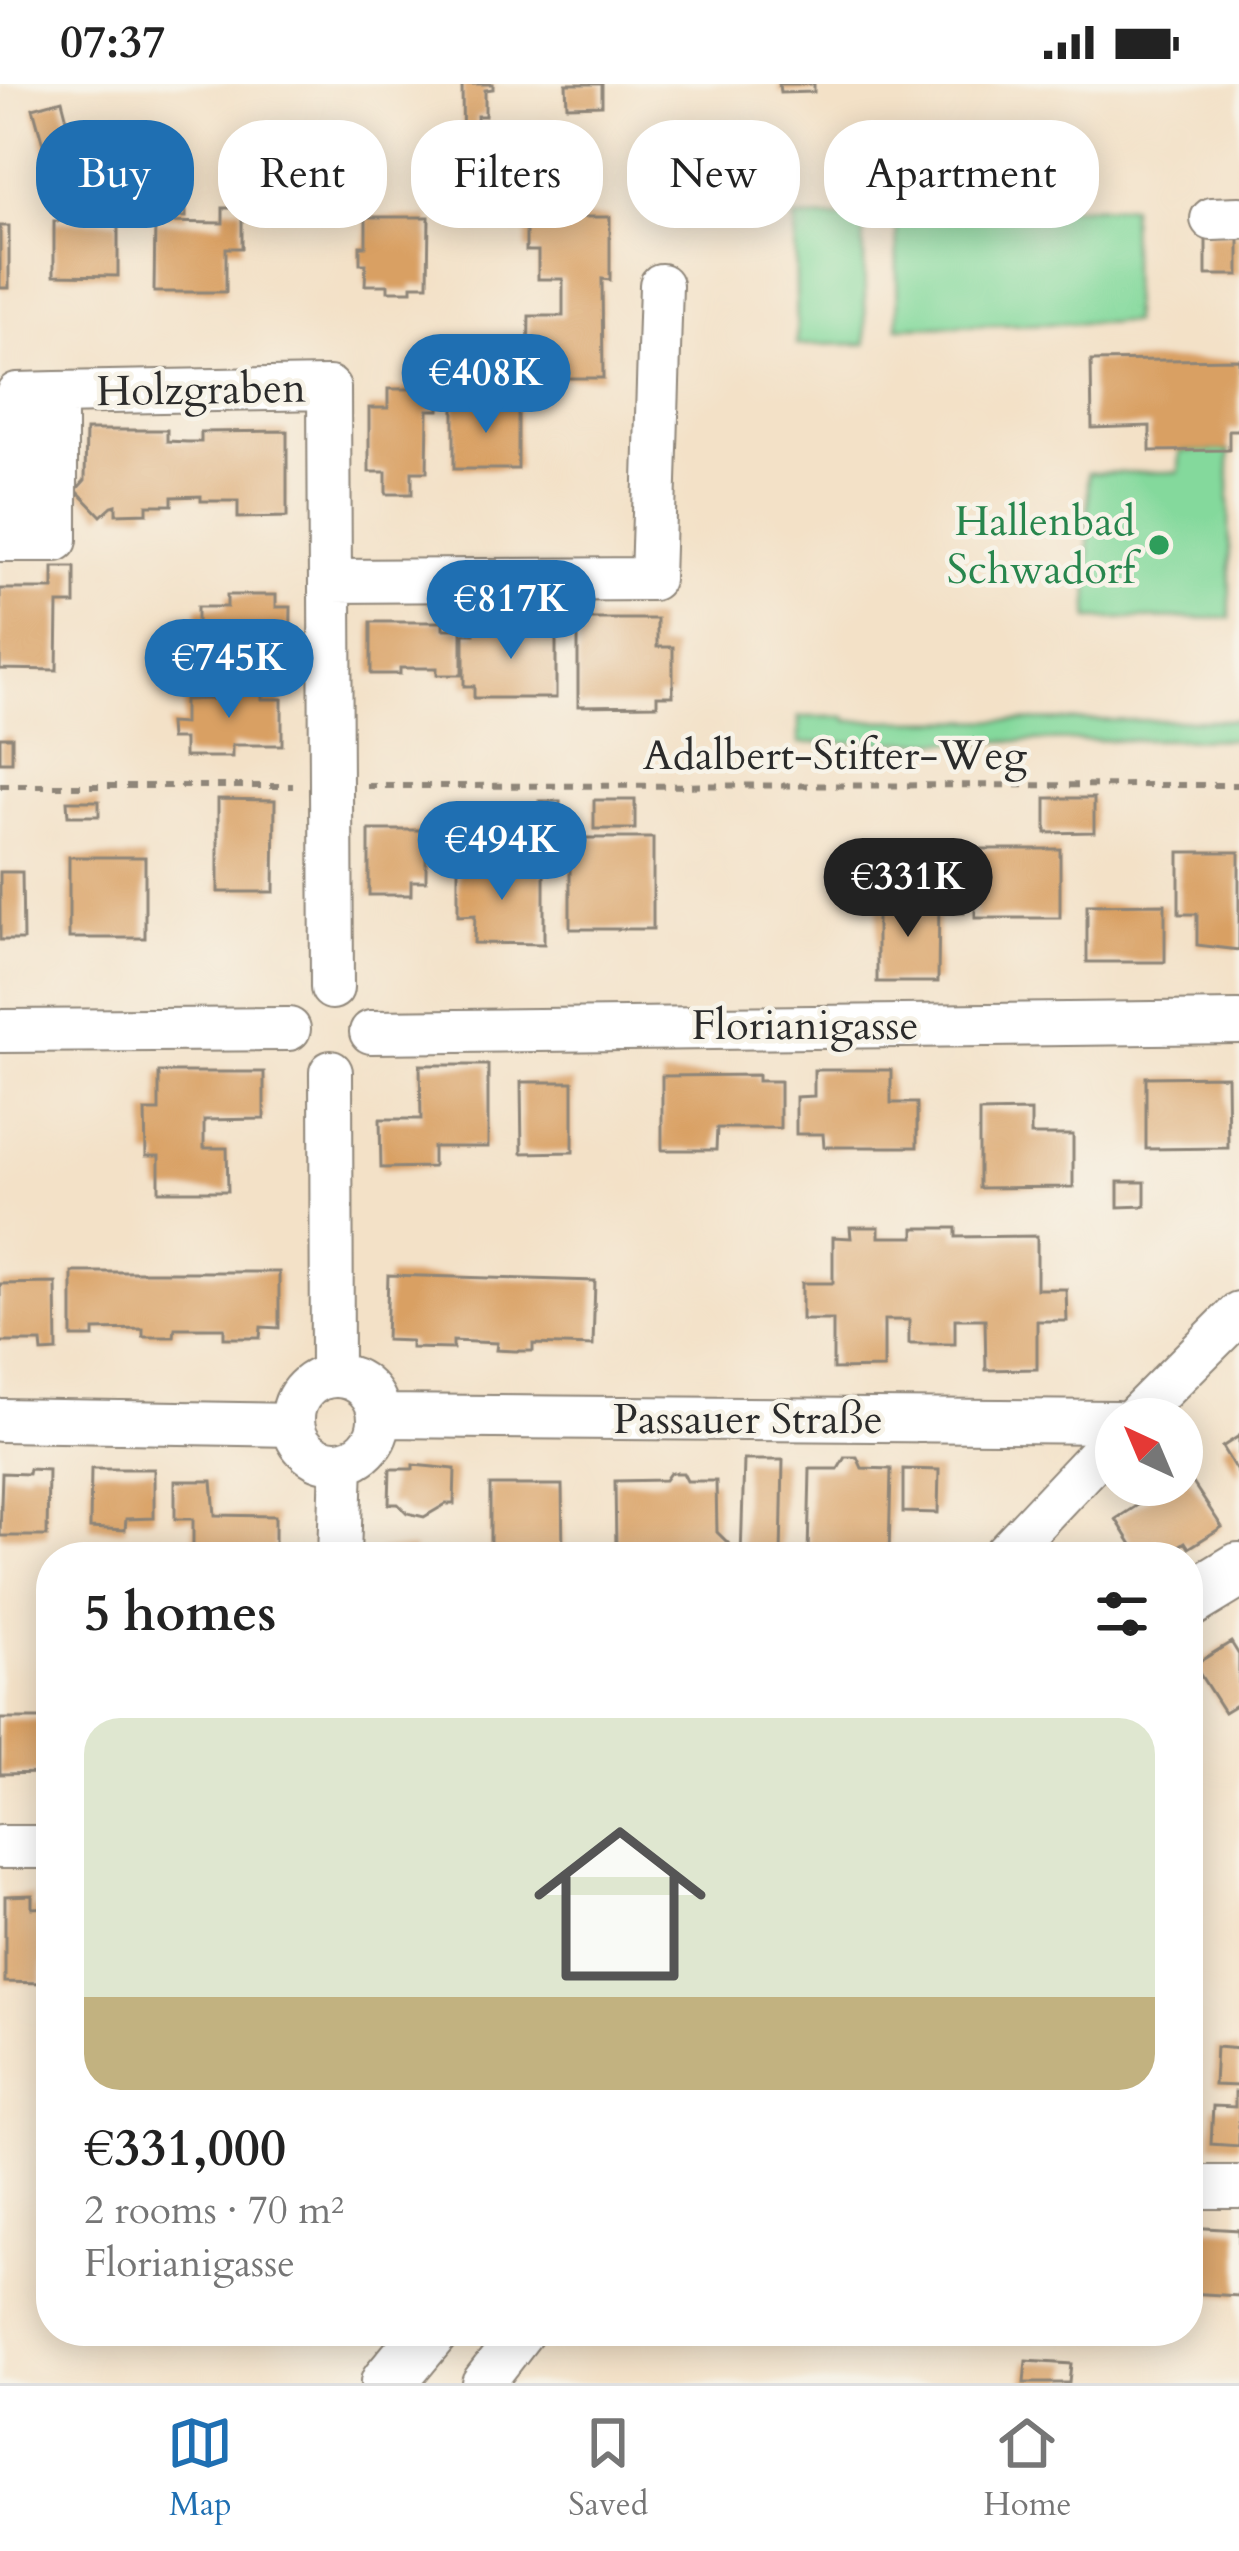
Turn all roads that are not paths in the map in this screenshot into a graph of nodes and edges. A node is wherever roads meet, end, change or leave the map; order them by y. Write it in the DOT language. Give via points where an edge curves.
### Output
graph roads {
  1 [pos="661,285"];
  2 [pos="8,540"];
  3 [pos="331,581"];
  4 [pos="332,988"];
  5 [pos="1239,1022"];
  6 [pos="289,1029"];
  7 [pos="0,1030"];
  8 [pos="371,1032"];
  9 [pos="331,1072"];
  10 [pos="1239,1313"];
  11 [pos="332,1376"];
  12 [pos="1153,1398"];
  13 [pos="380,1416"];
  14 [pos="0,1420"];
  15 [pos="1095,1422"];
  16 [pos="293,1425"];
  17 [pos="1095,1458"];
  18 [pos="342,1462"];
  19 [pos="339,1542"];
  20 [pos="1016,1542"];
  21 [pos="1239,1570"];
  22 [pos="1203,1592"];
  23 [pos="0,1847"];
  24 [pos="36,1847"];
  25 [pos="1203,2187"];
  26 [pos="1239,2187"];
  27 [pos="419,2346"];
  28 [pos="511,2346"];
  29 [pos="388,2383"];
  30 [pos="483,2383"];
  1 -- 3 [label="street" via="652,579"];
  2 -- 3 [label="street, Holzgraben" via="56,540 56,393 329,388"];
  3 -- 4 [label="street"];
  4 -- 6 [label="street" via="308,995"];
  4 -- 8 [label="street" via="363,1005"];
  5 -- 8 [label="street, Florianigasse"];
  6 -- 7 [label="street"];
  6 -- 9 [label="street" via="297,1054"];
  8 -- 9 [label="street" via="355,1063"];
  9 -- 11 [label="street"];
  10 -- 12 [label="street"];
  11 -- 13 [label="street" via="361,1383"];
  11 -- 16 [label="street" via="298,1398"];
  13 -- 15 [label="street, Passauer Straße"];
  13 -- 18 [label="street" via="368,1448"];
  14 -- 16 [label="street"];
  16 -- 18 [label="street" via="316,1458"];
  17 -- 20 [label="street"];
  18 -- 19 [label="street"];
  21 -- 22 [label="main road"];
  23 -- 24 [label="street"];
  25 -- 26 [label="street"];
  27 -- 29 [label="main road"];
  28 -- 30 [label="street"];
}
